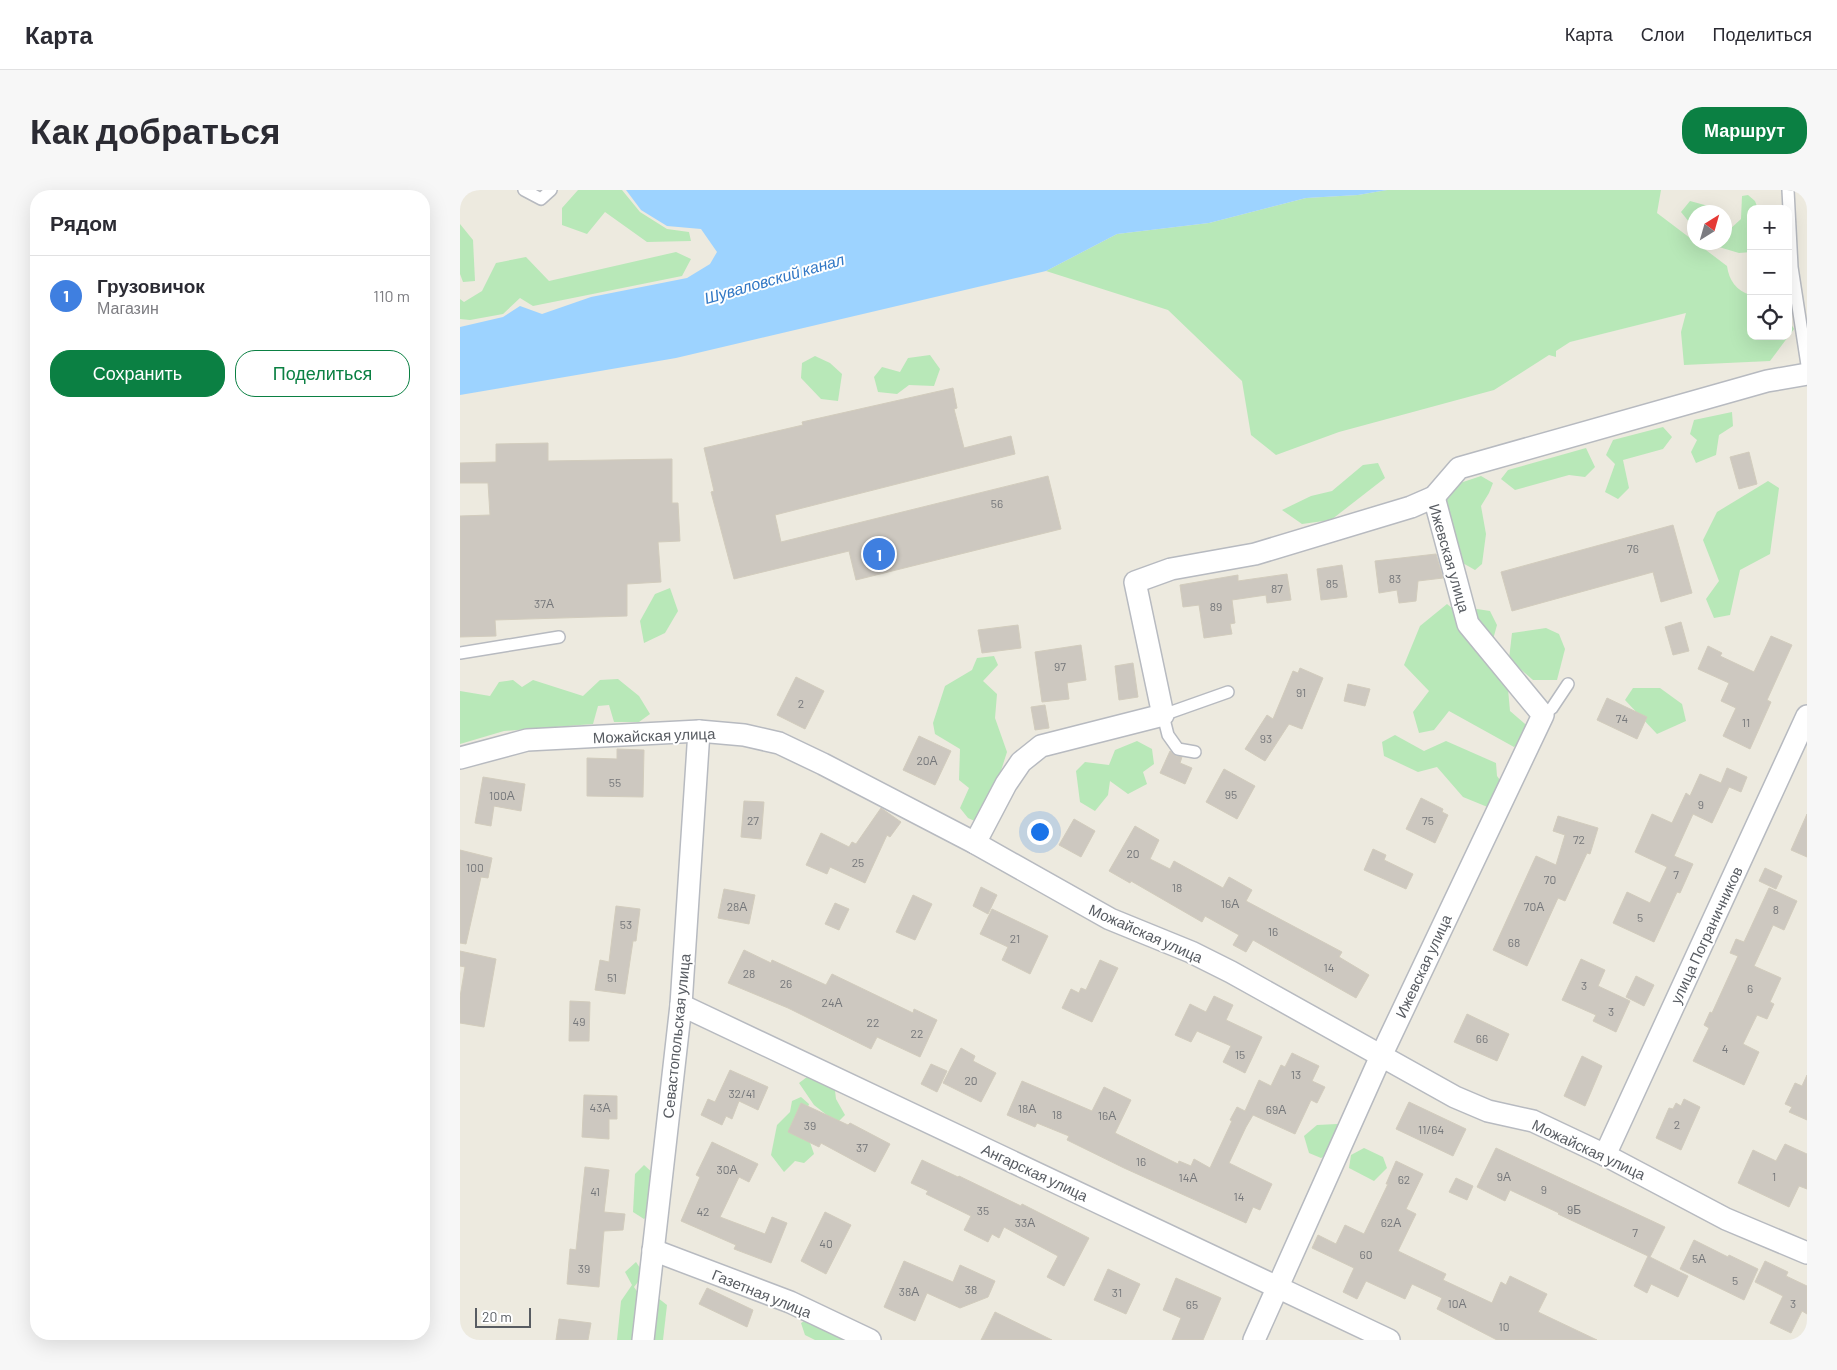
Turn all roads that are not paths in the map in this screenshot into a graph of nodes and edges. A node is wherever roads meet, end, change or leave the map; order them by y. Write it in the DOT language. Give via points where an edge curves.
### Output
graph roads {
  1 [pos="524,190"];
  2 [pos="551,190"];
  3 [pos="1788,190"];
  4 [pos="1807,365"];
  5 [pos="1807,374"];
  6 [pos="1434,497"];
  7 [pos="559,637"];
  8 [pos="460,653"];
  9 [pos="1568,684"];
  10 [pos="1228,692"];
  11 [pos="1163,715"];
  12 [pos="1542,715"];
  13 [pos="1807,716"];
  14 [pos="699,731"];
  15 [pos="1195,752"];
  16 [pos="460,758"];
  17 [pos="975,843"];
  18 [pos="681,1005"];
  19 [pos="1381,1056"];
  20 [pos="1605,1155"];
  21 [pos="653,1250"];
  22 [pos="1807,1252"];
  23 [pos="1278,1287"];
  24 [pos="643,1340"];
  25 [pos="870,1340"];
  26 [pos="1254,1340"];
  27 [pos="1389,1340"];
  1 -- 2 [label="lane" via="541,199"];
  3 -- 4 [label="lane" via="1792,267"];
  5 -- 6 [label="street" via="1767,381 1459,468"];
  6 -- 11 [label="street, Ижевская улица" via="1412,507 1255,554 1171,569 1135,582"];
  6 -- 12 [label="street, Ижевская улица" via="1468,624"];
  7 -- 8 [label="lane"];
  9 -- 12 [label="lane" via="1552,708"];
  10 -- 11 [label="lane"];
  11 -- 15 [label="lane" via="1168,735 1178,748"];
  11 -- 17 [label="street" via="1041,746 1021,762 1006,784"];
  12 -- 19 [label="street, Ижевская улица"];
  13 -- 20 [label="street, улица Пограничников"];
  14 -- 16 [label="street, Можайская улица" via="527,740"];
  14 -- 17 [label="street, Можайская улица" via="744,735 779,743"];
  14 -- 18 [label="street, Севастопольская улица"];
  17 -- 19 [label="street, Можайская улица" via="1110,919 1231,972"];
  18 -- 21 [label="street, Севастопольская улица"];
  18 -- 23 [label="street, Ангарская улица"];
  19 -- 20 [label="street, Можайская улица" via="1455,1098 1488,1111 1533,1121"];
  19 -- 23 [label="street, Ижевская улица"];
  20 -- 22 [label="street, Можайская улица" via="1726,1219"];
  21 -- 24 [label="street, Севастопольская улица"];
  21 -- 25 [label="street, Газетная улица" via="790,1302"];
  23 -- 26 [label="street, Ижевская улица"];
  23 -- 27 [label="street, Ангарская улица"];
}
